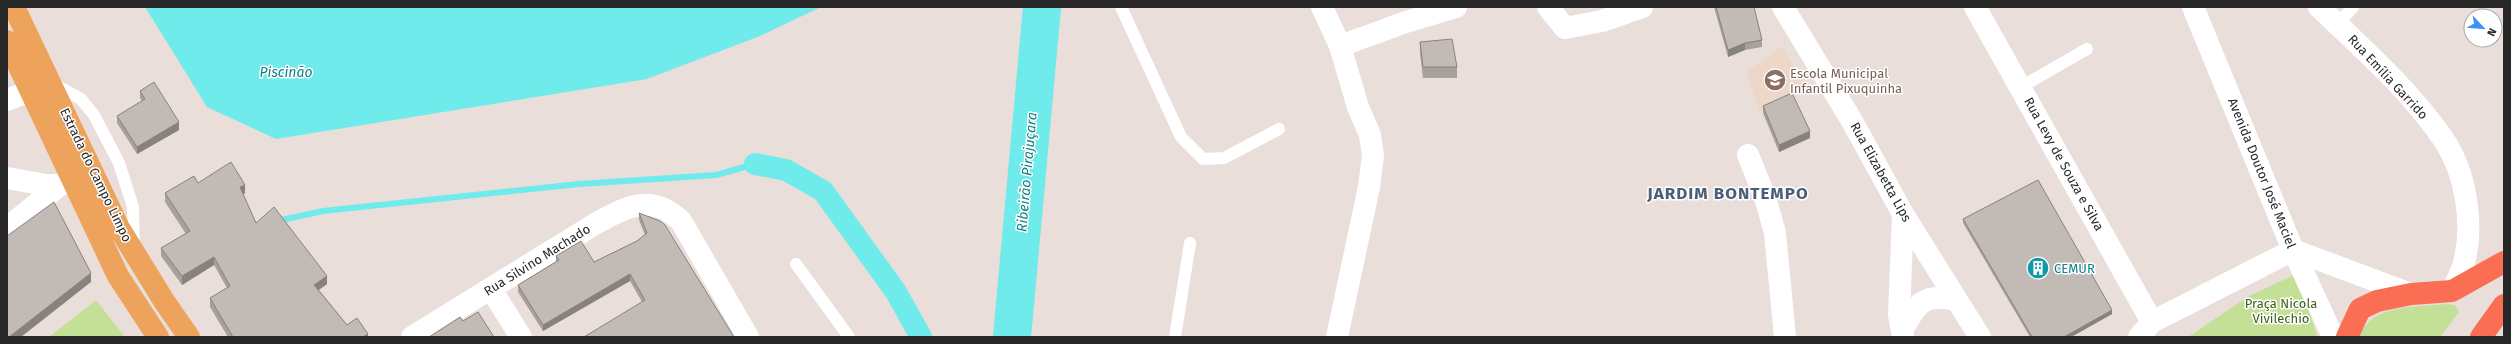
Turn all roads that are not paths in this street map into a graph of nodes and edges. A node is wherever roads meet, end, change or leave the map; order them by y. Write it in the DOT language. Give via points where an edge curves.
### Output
graph roads {
  1 [pos="14,7"];
  2 [pos="1121,7"];
  3 [pos="1322,7"];
  4 [pos="1453,7"];
  5 [pos="1548,7"];
  6 [pos="1642,7"];
  7 [pos="1783,7"];
  8 [pos="1975,7"];
  9 [pos="2193,7"];
  10 [pos="2319,7"];
  11 [pos="2353,7"];
  12 [pos="2337,25"];
  13 [pos="7,41"];
  14 [pos="1340,46"];
  15 [pos="2087,49"];
  16 [pos="52,83"];
  17 [pos="2021,87"];
  18 [pos="30,91"];
  19 [pos="7,100"];
  20 [pos="1280,129"];
  21 [pos="1748,155"];
  22 [pos="91,171"];
  23 [pos="7,178"];
  24 [pos="66,183"];
  25 [pos="1903,214"];
  26 [pos="7,228"];
  27 [pos="1190,243"];
  28 [pos="2293,250"];
  29 [pos="134,252"];
  30 [pos="2504,262"];
  31 [pos="796,264"];
  32 [pos="491,289"];
  33 [pos="2452,291"];
  34 [pos="2411,294"];
  35 [pos="1956,300"];
  36 [pos="2504,305"];
  37 [pos="2145,329"];
  38 [pos="1902,334"];
  39 [pos="158,337"];
  40 [pos="189,337"];
  41 [pos="412,337"];
  42 [pos="521,337"];
  43 [pos="748,337"];
  44 [pos="849,337"];
  45 [pos="1175,337"];
  46 [pos="1337,337"];
  47 [pos="1785,337"];
  48 [pos="1980,337"];
  49 [pos="2333,337"];
  50 [pos="2347,337"];
  51 [pos="2481,337"];
  1 -- 16 [label="main road, Estrada do Campo Limpo"];
  2 -- 20 [label="lane" via="1181,137 1203,159 1224,158"];
  3 -- 14 [label="street"];
  4 -- 14 [label="street"];
  5 -- 6 [label="street" via="1565,28 1602,21"];
  7 -- 25 [label="street, Rua Elizabetta Lips" via="1852,121"];
  8 -- 17 [label="street, Rua Levy de Souza e Silva"];
  9 -- 28 [label="street, Avenida Doutor José Maciel"];
  10 -- 12 [label="street, Rua Emília Garrido"];
  11 -- 12 [label="lane"];
  12 -- 33 [label="street, Rua Emília Garrido" via="2418,106 2444,141 2457,168 2463,187 2468,221 2468,245 2464,265"];
  13 -- 18 [label="main road, Estrada do Campo Limpo"];
  14 -- 46 [label="street" via="1358,107 1370,135 1373,155 1369,187"];
  15 -- 17 [label="lane"];
  16 -- 18 [label="street"];
  16 -- 22 [label="main road, Estrada do Campo Limpo"];
  16 -- 29 [label="lane" via="81,99 94,115 120,163 133,207"];
  17 -- 37 [label="street, Rua Levy de Souza e Silva"];
  18 -- 19 [label="street"];
  18 -- 24 [label="main road, Estrada do Campo Limpo"];
  21 -- 47 [label="street" via="1765,197 1775,233"];
  22 -- 24 [label="street"];
  22 -- 29 [label="main road, Estrada do Campo Limpo"];
  23 -- 24 [label="street" via="46,185"];
  24 -- 26 [label="street"];
  24 -- 39 [label="main road, Estrada do Campo Limpo" via="118,276"];
  25 -- 35 [label="street, Rua Elizabetta Lips"];
  25 -- 38 [label="street" via="1899,315"];
  27 -- 45 [label="lane"];
  28 -- 34 [label="street"];
  28 -- 37 [label="street"];
  28 -- 49 [label="street, Avenida Doutor José Maciel"];
  29 -- 40 [label="main road, Estrada do Campo Limpo"];
  30 -- 33 [label="highway"];
  31 -- 44 [label="lane"];
  32 -- 41 [label="street, Rua Silvino Machado"];
  32 -- 42 [label="street"];
  32 -- 43 [label="street, Rua Silvino Machado" via="626,207 659,206 669,210 681,221"];
  33 -- 34 [label="highway"];
  34 -- 50 [label="highway" via="2378,301 2360,310"];
  35 -- 38 [label="street" via="1942,296 1923,300 1912,312"];
  35 -- 48 [label="street, Rua Elizabetta Lips"];
  36 -- 51 [label="highway"];
}
